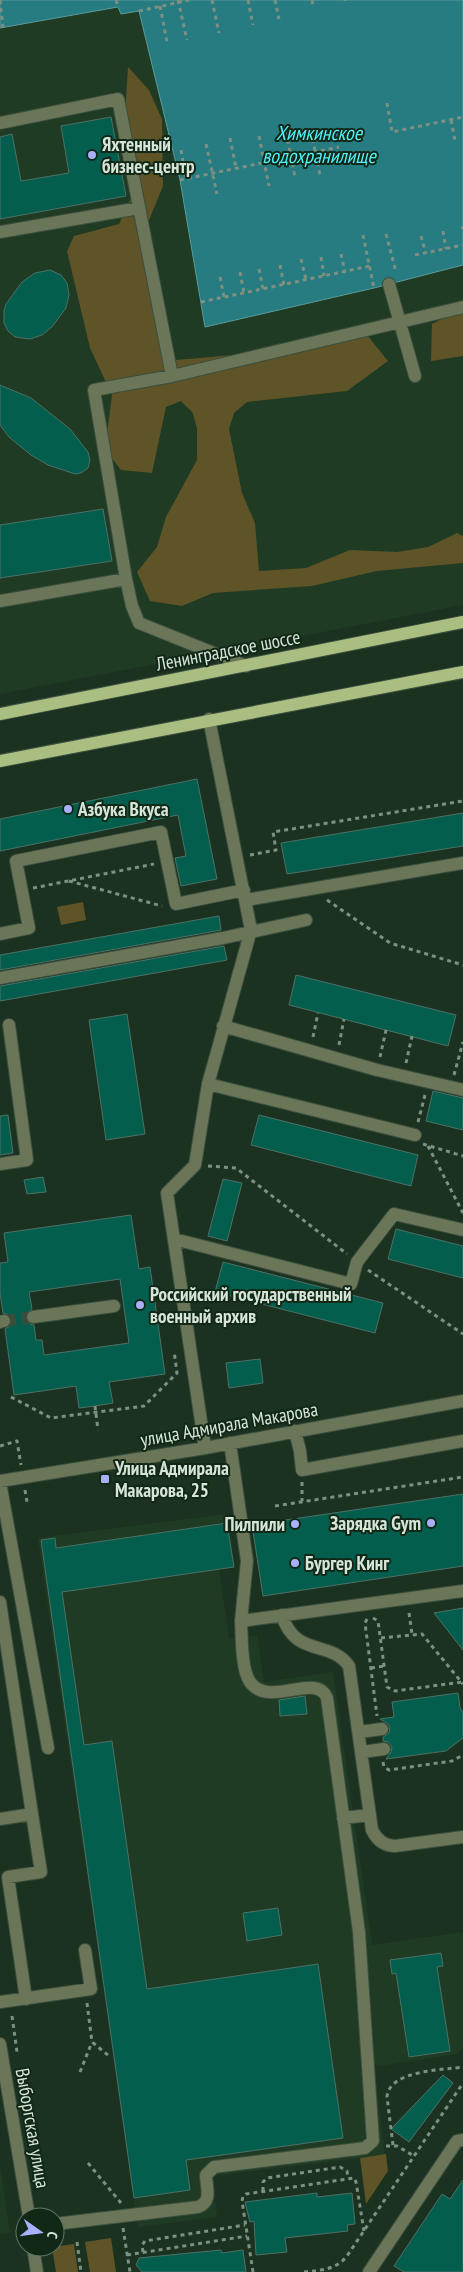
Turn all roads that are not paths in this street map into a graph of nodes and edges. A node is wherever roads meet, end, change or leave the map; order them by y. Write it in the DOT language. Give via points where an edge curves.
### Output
graph roads {
  1 [pos="0,123"];
  2 [pos="139,208"];
  3 [pos="0,232"];
  4 [pos="393,279"];
  5 [pos="463,307"];
  6 [pos="398,321"];
  7 [pos="172,376"];
  8 [pos="415,376"];
  9 [pos="126,579"];
  10 [pos="0,600"];
  11 [pos="463,622"];
  12 [pos="246,666"];
  13 [pos="463,672"];
  14 [pos="0,714"];
  15 [pos="209,719"];
  16 [pos="0,761"];
  17 [pos="463,863"];
  18 [pos="245,895"];
  19 [pos="306,920"];
  20 [pos="251,930"];
  21 [pos="0,934"];
  22 [pos="0,978"];
  23 [pos="9,1025"];
  24 [pos="223,1026"];
  25 [pos="208,1084"];
  26 [pos="457,1089"];
  27 [pos="415,1135"];
  28 [pos="0,1164"];
  29 [pos="463,1230"];
  30 [pos="174,1239"];
  31 [pos="114,1306"];
  32 [pos="33,1317"];
  33 [pos="463,1401"];
  34 [pos="295,1432"];
  35 [pos="463,1441"];
  36 [pos="230,1443"];
  37 [pos="205,1448"];
  38 [pos="0,1481"];
  39 [pos="463,1591"];
  40 [pos="0,1602"];
  41 [pos="282,1615"];
  42 [pos="242,1621"];
  43 [pos="380,1723"];
  44 [pos="359,1732"];
  45 [pos="48,1748"];
  46 [pos="362,1752"];
  47 [pos="384,1752"];
  48 [pos="32,1814"];
  49 [pos="370,1815"];
  50 [pos="344,1818"];
  51 [pos="0,1819"];
  52 [pos="463,1837"];
  53 [pos="85,1950"];
  54 [pos="26,1998"];
  55 [pos="0,2002"];
  56 [pos="0,2044"];
  57 [pos="463,2140"];
  58 [pos="27,2207"];
  59 [pos="65,2223"];
  60 [pos="35,2257"];
  61 [pos="37,2272"];
  62 [pos="369,2272"];
  1 -- 2 [label="street" via="118,99"];
  2 -- 3 [label="street"];
  2 -- 7 [label="street"];
  4 -- 6 [label="street"];
  5 -- 6 [label="street"];
  6 -- 7 [label="street"];
  6 -- 8 [label="street"];
  7 -- 9 [label="street" via="94,390"];
  9 -- 10 [label="street"];
  9 -- 12 [label="street" via="138,622"];
  11 -- 12 [label="main road, Ленинградское шоссе"];
  12 -- 14 [label="main road, Ленинградское шоссе"];
  13 -- 15 [label="main road"];
  15 -- 16 [label="main road"];
  15 -- 18 [label="street"];
  17 -- 18 [label="street" via="310,889"];
  18 -- 20 [label="street"];
  18 -- 21 [label="street" via="176,904 162,832 16,861 29,928"];
  19 -- 20 [label="street"];
  20 -- 22 [label="street" via="223,938"];
  20 -- 24 [label="street"];
  23 -- 28 [label="street" via="27,1160"];
  24 -- 25 [label="street"];
  24 -- 26 [label="street"];
  25 -- 27 [label="street"];
  25 -- 30 [label="street" via="195,1165 167,1193"];
  29 -- 30 [label="street" via="394,1214 358,1262 351,1284"];
  30 -- 37 [label="street"];
  31 -- 32 [label="street"];
  33 -- 34 [label="street, улица Адмирала Макарова"];
  34 -- 35 [label="street" via="302,1470"];
  34 -- 36 [label="street, улица Адмирала Макарова"];
  36 -- 37 [label="street, улица Адмирала Макарова"];
  36 -- 42 [label="street" via="247,1561"];
  37 -- 38 [label="street, улица Адмирала Макарова"];
  38 -- 45 [label="street"];
  39 -- 41 [label="street"];
  40 -- 48 [label="street"];
  41 -- 42 [label="street"];
  41 -- 44 [label="street" via="287,1630 296,1640 339,1657 349,1666"];
  42 -- 50 [label="street" via="244,1664 247,1676 256,1688 274,1693 315,1687 326,1694"];
  43 -- 44 [label="street"];
  44 -- 46 [label="street"];
  46 -- 47 [label="street"];
  46 -- 49 [label="street"];
  48 -- 51 [label="street"];
  48 -- 54 [label="street" via="41,1872 8,1877"];
  49 -- 50 [label="street"];
  49 -- 52 [label="street" via="375,1837 390,1846"];
  50 -- 59 [label="street" via="359,1938 371,2145 214,2167 206,2175 207,2198 201,2206"];
  53 -- 54 [label="street" via="91,1989"];
  54 -- 55 [label="street"];
  56 -- 58 [label="street, Выборгская улица"];
  57 -- 62 [label="street" via="457,2141"];
  60 -- 61 [label="street"];
}
